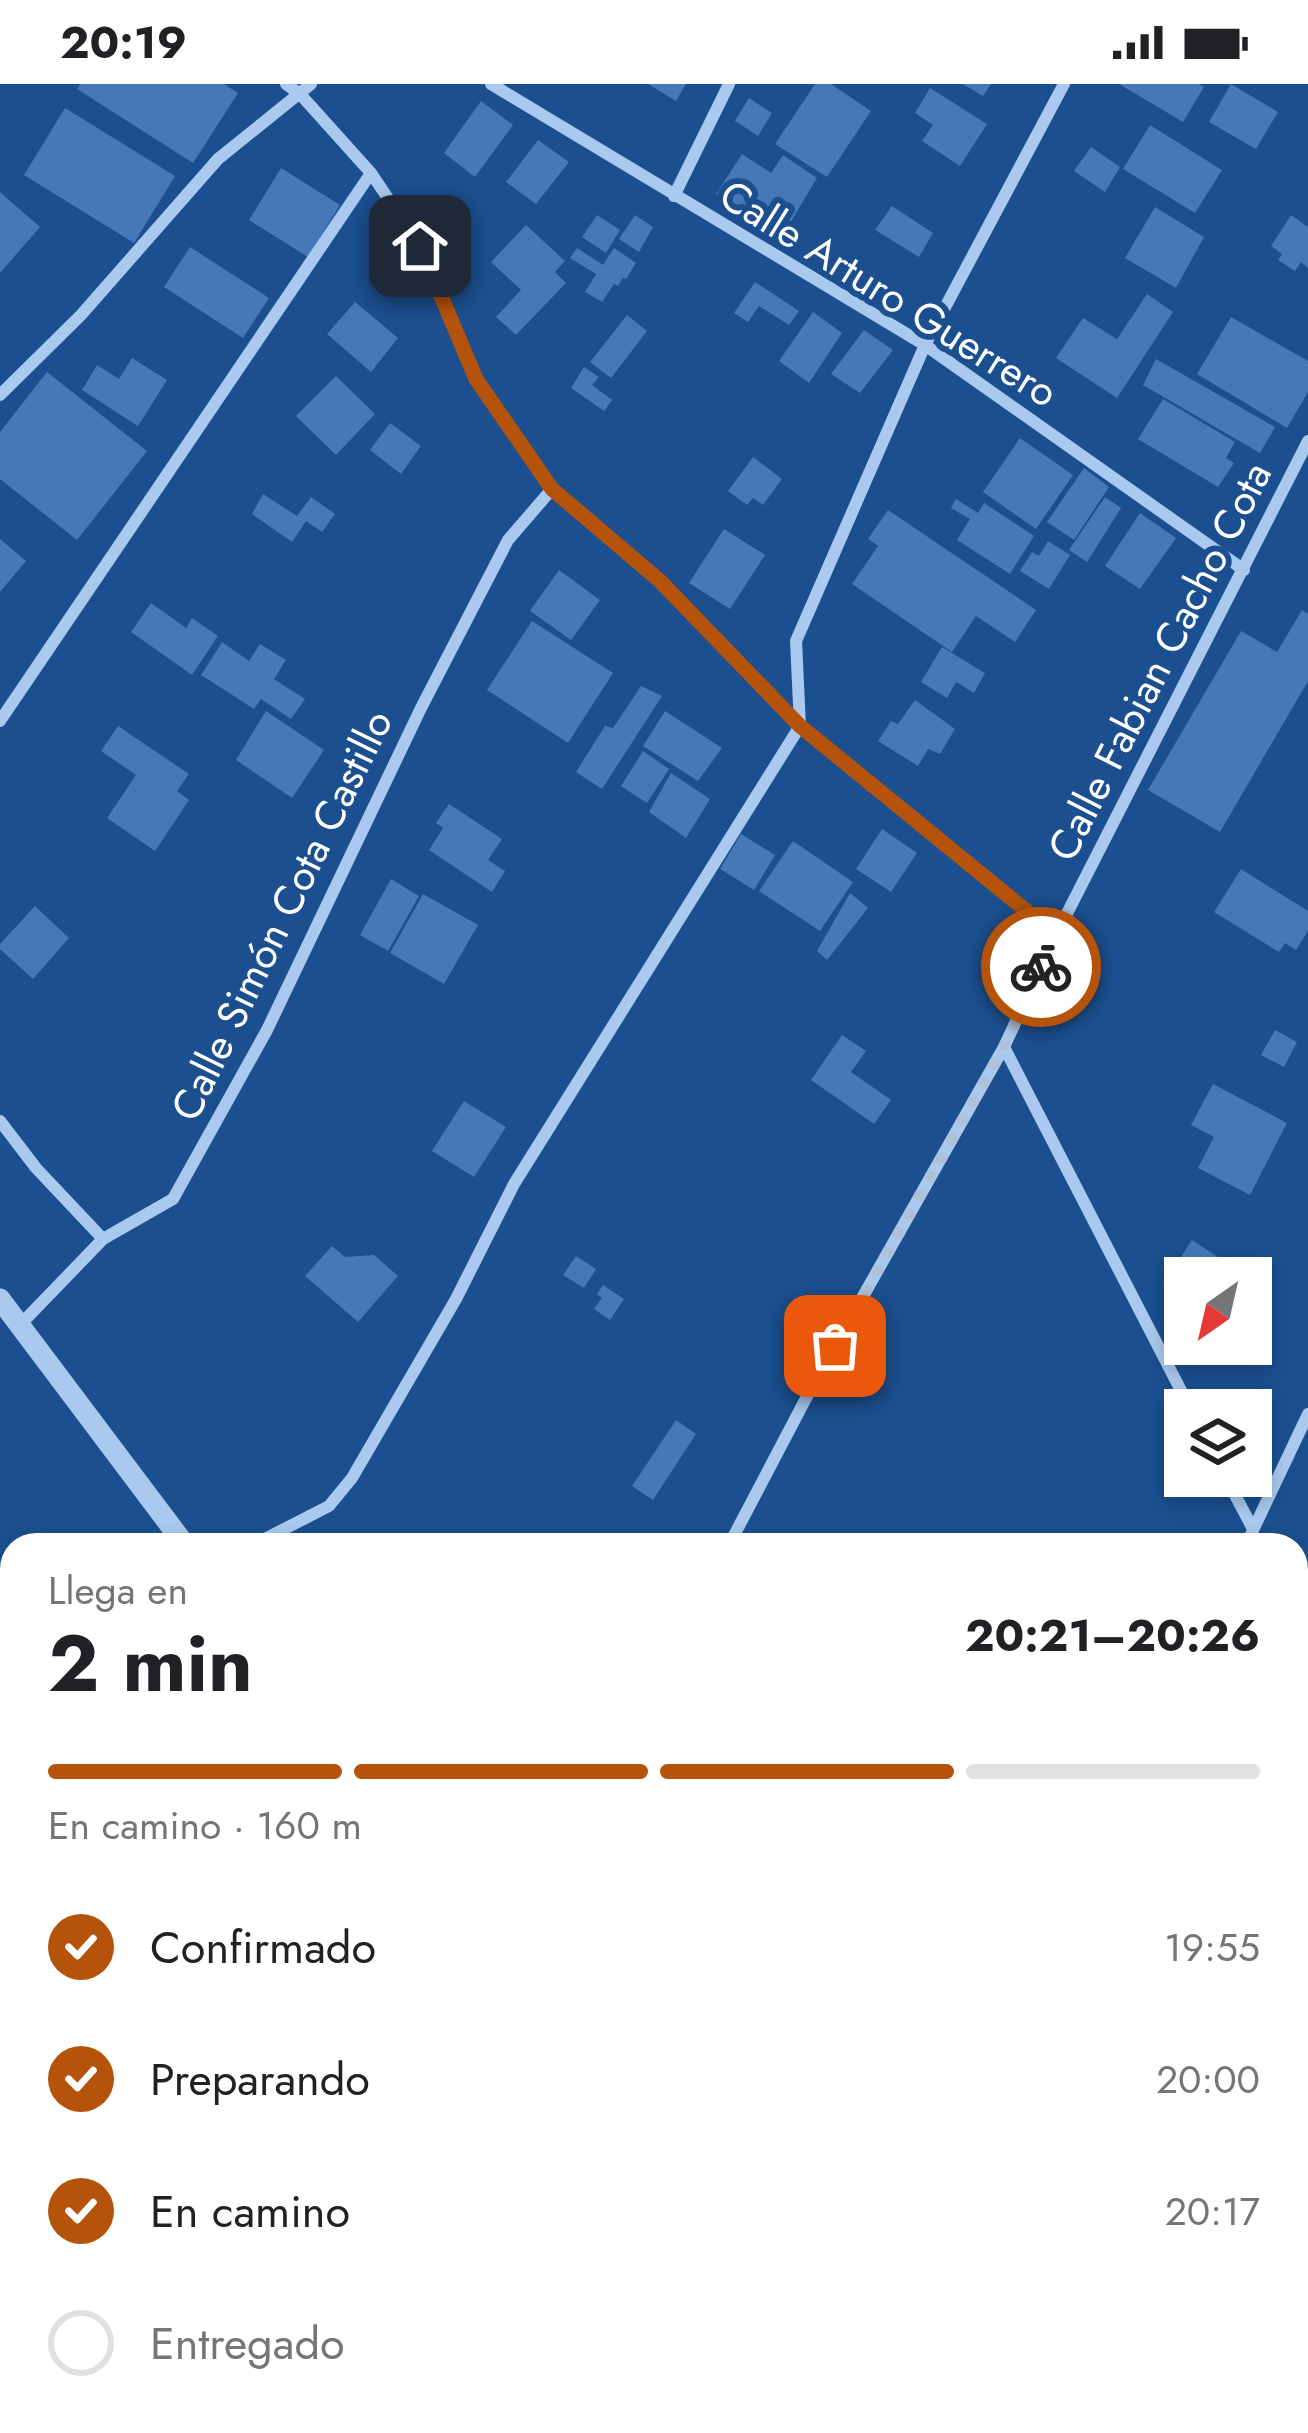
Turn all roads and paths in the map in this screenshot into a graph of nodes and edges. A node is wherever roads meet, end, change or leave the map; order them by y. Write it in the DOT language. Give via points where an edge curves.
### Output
graph roads {
  1 [pos="286,84"];
  2 [pos="490,84"];
  3 [pos="728,84"];
  4 [pos="1064,84"];
  5 [pos="306,89"];
  6 [pos="371,173"];
  7 [pos="674,196"];
  8 [pos="925,345"];
  9 [pos="0,395"];
  10 [pos="1308,441"];
  11 [pos="552,489"];
  12 [pos="1244,570"];
  13 [pos="0,721"];
  14 [pos="800,726"];
  15 [pos="1056,935"];
  16 [pos="1004,1047"];
  17 [pos="0,1121"];
  18 [pos="104,1239"];
  19 [pos="0,1299"];
  20 [pos="19,1326"];
  21 [pos="1180,1389"];
  22 [pos="1308,1414"];
  23 [pos="1236,1497"];
  24 [pos="1253,1529"];
  25 [pos="175,1533"];
  26 [pos="276,1533"];
  27 [pos="735,1533"];
  28 [pos="1251,1533"];
  1 -- 5 [label="street"];
  2 -- 7 [label="street, Calle Arturo Guerrero"];
  3 -- 7 [label="street"];
  4 -- 8 [label="street"];
  5 -- 6 [label="street"];
  5 -- 9 [label="street" via="218,159"];
  6 -- 11 [label="street" via="420,246 476,379"];
  6 -- 13 [label="street"];
  7 -- 8 [label="street, Calle Arturo Guerrero"];
  8 -- 12 [label="street, Calle Arturo Guerrero"];
  8 -- 14 [label="street" via="796,641"];
  10 -- 12 [label="street, Calle Fabian Cacho Cota"];
  11 -- 14 [label="street" via="660,581"];
  11 -- 18 [label="street, Calle Simón Cota Castillo" via="497,561 267,1030 173,1199"];
  12 -- 15 [label="street, Calle Fabian Cacho Cota"];
  14 -- 15 [label="street"];
  14 -- 26 [label="street" via="514,1184 352,1478 329,1506"];
  15 -- 16 [label="street, Calle Fabian Cacho Cota"];
  16 -- 21 [label="street"];
  16 -- 27 [label="street, Calle Fabian Cacho Cota"];
  17 -- 18 [label="street"];
  18 -- 20 [label="street, Calle Simón Cota Castillo"];
  19 -- 20 [label="street"];
  20 -- 25 [label="street"];
  22 -- 24 [label="street"];
  23 -- 24 [label="street"];
  24 -- 28 [label="street"];
}
